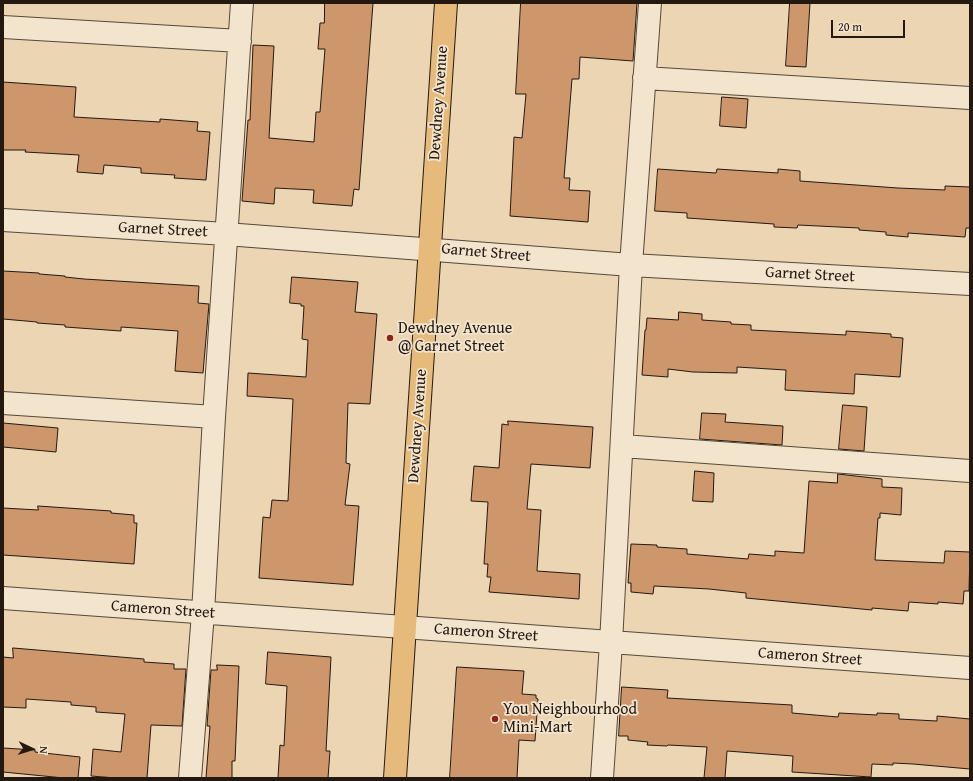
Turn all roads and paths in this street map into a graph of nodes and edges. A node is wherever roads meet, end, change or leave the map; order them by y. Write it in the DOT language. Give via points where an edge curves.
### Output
graph roads {
  1 [pos="242,3"];
  2 [pos="446,3"];
  3 [pos="650,3"];
  4 [pos="3,27"];
  5 [pos="240,41"];
  6 [pos="644,78"];
  7 [pos="970,98"];
  8 [pos="3,220"];
  9 [pos="226,234"];
  10 [pos="429,248"];
  11 [pos="631,265"];
  12 [pos="970,284"];
  13 [pos="3,403"];
  14 [pos="214,417"];
  15 [pos="622,446"];
  16 [pos="970,471"];
  17 [pos="3,598"];
  18 [pos="203,613"];
  19 [pos="404,627"];
  20 [pos="611,643"];
  21 [pos="970,668"];
  22 [pos="190,778"];
  23 [pos="394,778"];
  24 [pos="602,778"];
  1 -- 5 [label="street"];
  2 -- 10 [label="main road, Dewdney Avenue"];
  3 -- 6 [label="street"];
  4 -- 5 [label="street"];
  5 -- 9 [label="street"];
  6 -- 7 [label="street"];
  6 -- 11 [label="street"];
  8 -- 9 [label="street, Garnet Street"];
  9 -- 10 [label="street, Garnet Street"];
  9 -- 14 [label="street"];
  10 -- 11 [label="street, Garnet Street"];
  10 -- 19 [label="main road, Dewdney Avenue"];
  11 -- 12 [label="street, Garnet Street"];
  11 -- 15 [label="street"];
  13 -- 14 [label="street"];
  14 -- 18 [label="street"];
  15 -- 16 [label="street"];
  15 -- 20 [label="street"];
  17 -- 18 [label="street, Cameron Street"];
  18 -- 19 [label="street, Cameron Street"];
  18 -- 22 [label="street"];
  19 -- 20 [label="street, Cameron Street"];
  19 -- 23 [label="main road, Dewdney Avenue"];
  20 -- 21 [label="street, Cameron Street"];
  20 -- 24 [label="street"];
}
